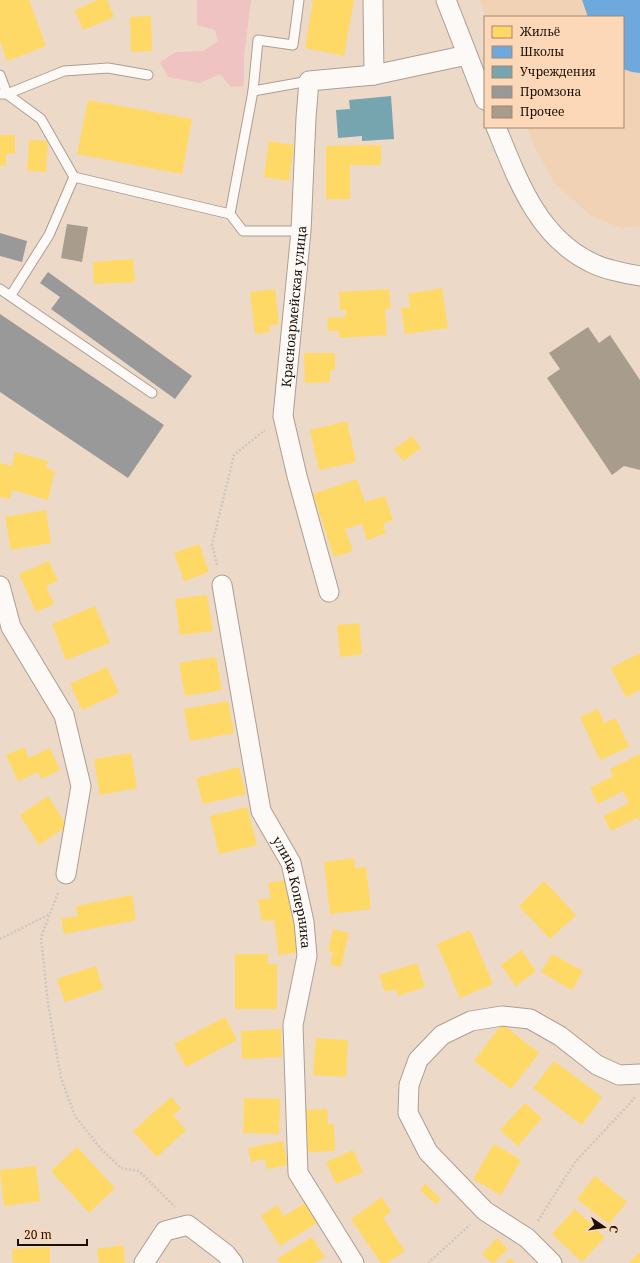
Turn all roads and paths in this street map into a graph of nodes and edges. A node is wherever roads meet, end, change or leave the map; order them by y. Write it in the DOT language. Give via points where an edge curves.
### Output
graph roads {
  1 [pos="299,0"];
  2 [pos="373,0"];
  3 [pos="446,0"];
  4 [pos="467,55"];
  5 [pos="0,75"];
  6 [pos="148,75"];
  7 [pos="374,75"];
  8 [pos="310,81"];
  9 [pos="253,91"];
  10 [pos="4,94"];
  11 [pos="484,98"];
  12 [pos="496,128"];
  13 [pos="74,177"];
  14 [pos="230,214"];
  15 [pos="301,230"];
  16 [pos="640,276"];
  17 [pos="0,289"];
  18 [pos="11,296"];
  19 [pos="152,393"];
  20 [pos="283,416"];
  21 [pos="222,585"];
  22 [pos="0,586"];
  23 [pos="329,592"];
  24 [pos="66,874"];
  25 [pos="50,913"];
  26 [pos="0,939"];
  27 [pos="638,1083"];
  28 [pos="485,1211"];
  29 [pos="188,1225"];
  30 [pos="527,1238"];
  31 [pos="144,1263"];
  32 [pos="233,1263"];
  33 [pos="354,1263"];
  34 [pos="428,1263"];
  35 [pos="552,1263"];
  1 -- 9 [label="lane" via="293,45 258,40"];
  2 -- 7 [label="street"];
  3 -- 4 [label="street"];
  4 -- 7 [label="street"];
  4 -- 11 [label="street"];
  5 -- 10 [label="lane"];
  6 -- 10 [label="lane" via="108,68 64,71"];
  7 -- 8 [label="street"];
  8 -- 9 [label="lane"];
  8 -- 15 [label="street, Красноармейская улица"];
  9 -- 14 [label="lane"];
  10 -- 13 [label="lane" via="42,120"];
  12 -- 16 [label="street" via="523,191 552,234 569,250 591,263"];
  13 -- 14 [label="lane"];
  13 -- 18 [label="lane" via="49,235"];
  14 -- 15 [label="lane" via="243,231"];
  15 -- 20 [label="street, Красноармейская улица"];
  17 -- 18 [label="lane"];
  18 -- 19 [label="lane"];
  20 -- 21 [label="path" via="234,455 212,544"];
  20 -- 23 [label="street, Красноармейская улица"];
  21 -- 33 [label="street, улица Коперника" via="261,810 291,863 304,922 307,956 293,1025 298,1173"];
  22 -- 24 [label="street" via="11,627 64,715 81,786"];
  24 -- 25 [label="path"];
  25 -- 26 [label="path"];
  25 -- 29 [label="path" via="41,937 48,1004 61,1078 75,1116 101,1149 121,1168 139,1170 180,1212"];
  27 -- 28 [label="street" via="597,1066 560,1036 530,1019 502,1016 471,1021 442,1035 418,1060 409,1085 408,1113 428,1152"];
  27 -- 30 [label="path" via="634,1099 575,1162"];
  28 -- 30 [label="street"];
  28 -- 34 [label="path"];
  29 -- 31 [label="street" via="165,1231"];
  29 -- 32 [label="street" via="226,1254"];
  30 -- 35 [label="street"];
}
